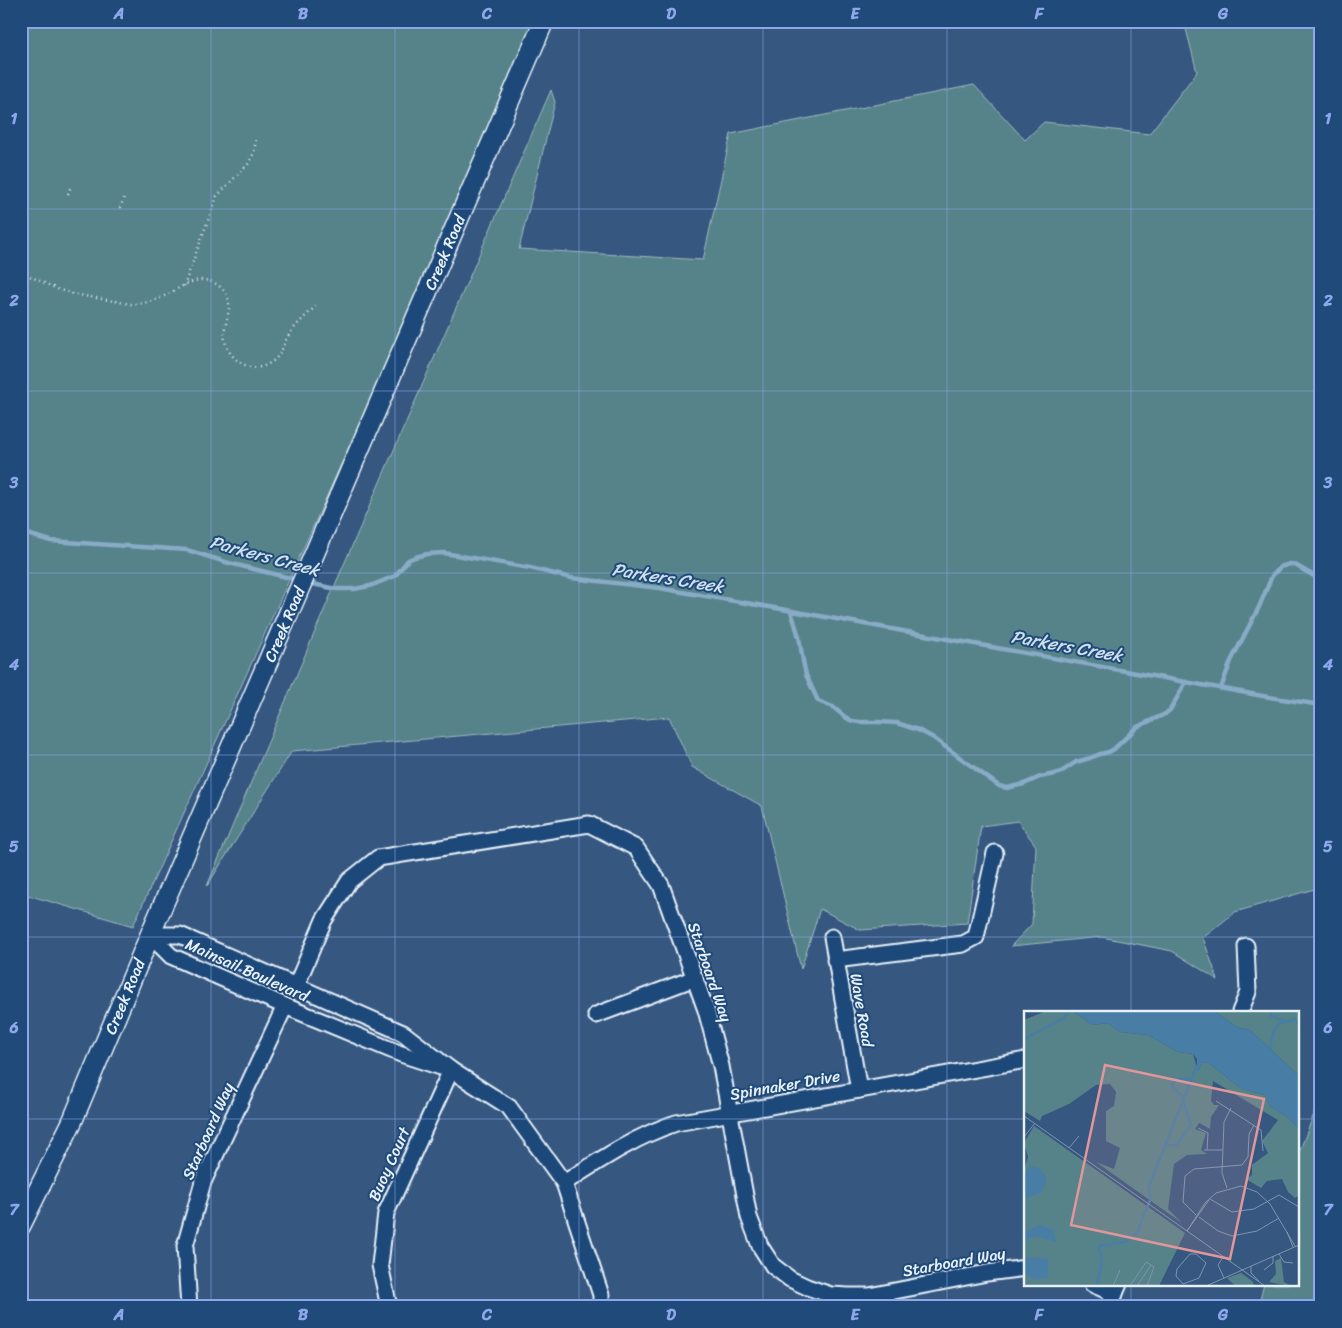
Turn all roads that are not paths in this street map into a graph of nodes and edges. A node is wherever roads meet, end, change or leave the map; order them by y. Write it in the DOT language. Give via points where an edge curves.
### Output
graph roads {
  1 [pos="544,21"];
  2 [pos="995,853"];
  3 [pos="150,935"];
  4 [pos="832,937"];
  5 [pos="1246,946"];
  6 [pos="835,960"];
  7 [pos="695,978"];
  8 [pos="296,986"];
  9 [pos="285,1006"];
  10 [pos="1240,1011"];
  11 [pos="596,1015"];
  12 [pos="1024,1060"];
  13 [pos="451,1070"];
  14 [pos="859,1090"];
  15 [pos="729,1114"];
  16 [pos="564,1183"];
  17 [pos="21,1226"];
  18 [pos="1024,1268"];
  19 [pos="1096,1286"];
  20 [pos="1114,1295"];
  21 [pos="188,1307"];
  22 [pos="389,1307"];
  23 [pos="602,1307"];
  1 -- 3 [label="main road, Creek Road"];
  2 -- 6 [label="street" via="976,937 963,944"];
  3 -- 8 [label="street, Mainsail Boulevard" via="180,935"];
  3 -- 9 [label="street, Mainsail Boulevard" via="170,956"];
  3 -- 17 [label="main road, Creek Road" via="72,1122"];
  4 -- 6 [label="street, Wave Road"];
  5 -- 10 [label="street" via="1248,992"];
  6 -- 14 [label="street, Wave Road"];
  7 -- 8 [label="street, Starboard Way" via="661,885 636,848 589,824 378,858 349,880 324,920"];
  7 -- 11 [label="street"];
  7 -- 15 [label="street, Starboard Way" via="720,1066"];
  8 -- 13 [label="street, Mainsail Boulevard" via="403,1033"];
  9 -- 13 [label="street, Mainsail Boulevard" via="401,1054"];
  9 -- 21 [label="street, Starboard Way" via="203,1182 185,1246"];
  12 -- 14 [label="street, Spinnaker Drive"];
  13 -- 16 [label="street, Mainsail Boulevard" via="509,1107"];
  13 -- 22 [label="street, Buoy Court" via="386,1213 380,1265"];
  14 -- 15 [label="street, Spinnaker Drive"];
  15 -- 16 [label="street, Spinnaker Drive" via="657,1129"];
  15 -- 18 [label="street, Starboard Way" via="749,1217 760,1246 773,1266 790,1279 831,1295 869,1296"];
  16 -- 23 [label="street, Mainsail Boulevard" via="602,1295"];
  19 -- 20 [label="street"];
}
